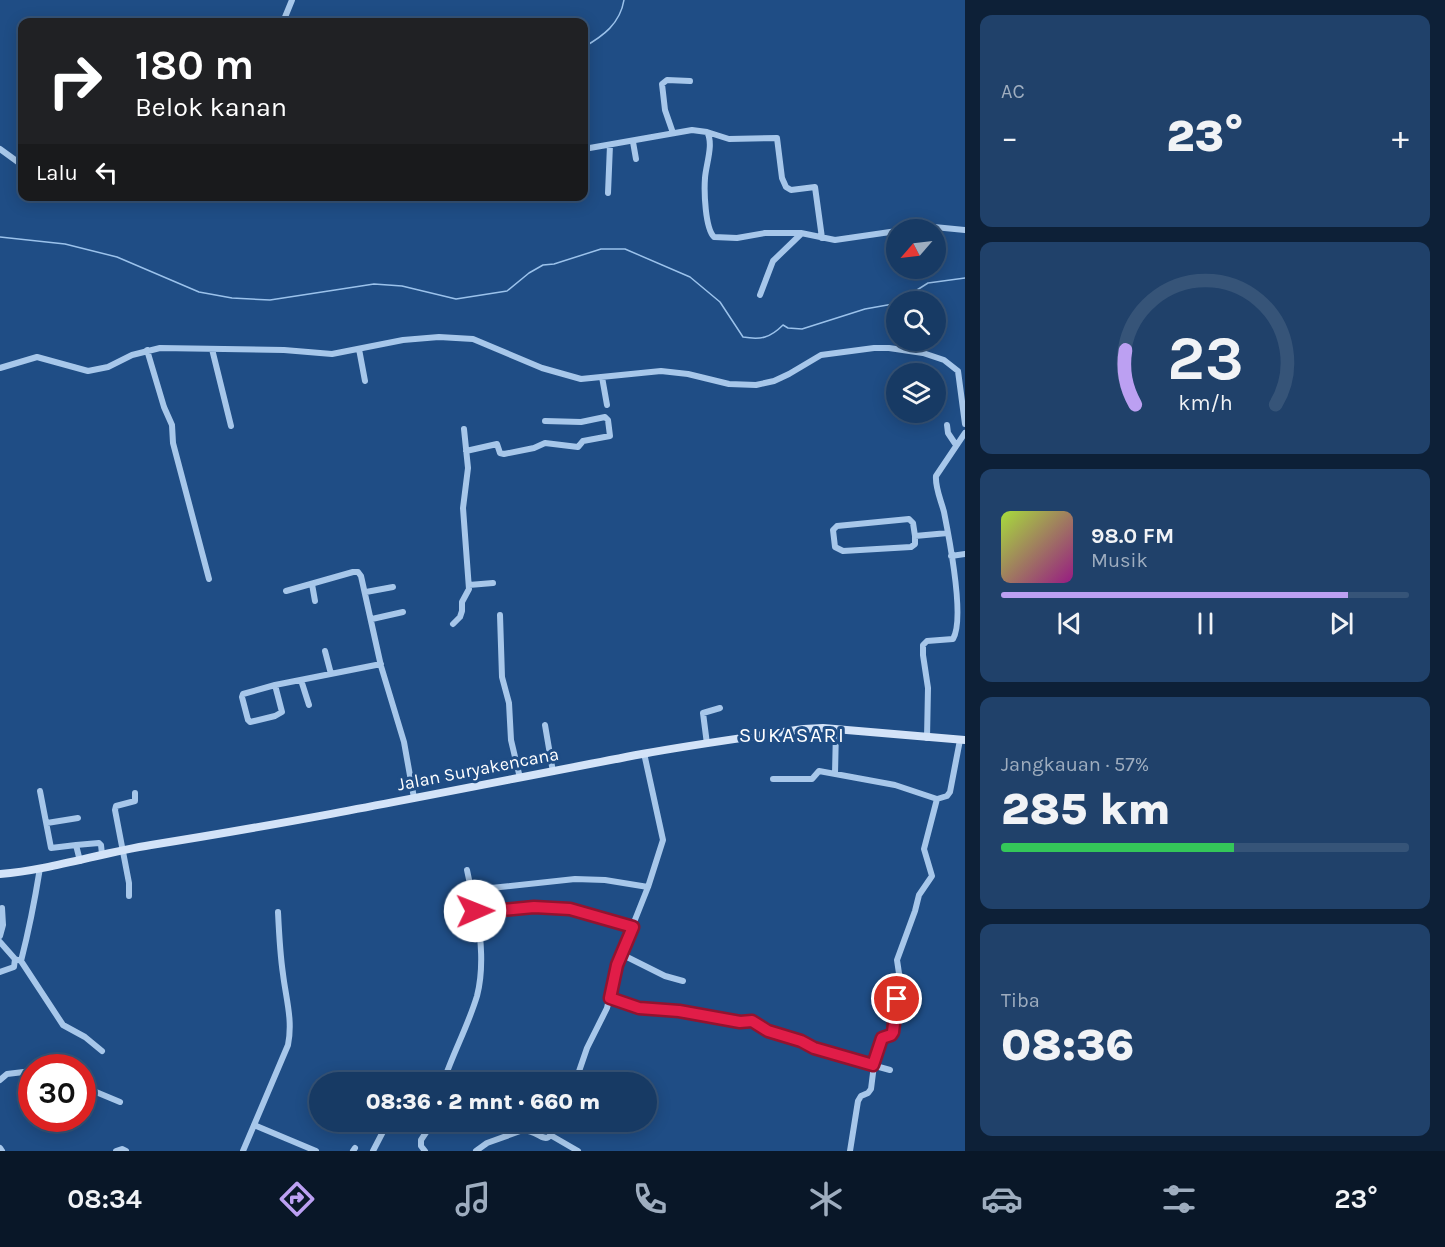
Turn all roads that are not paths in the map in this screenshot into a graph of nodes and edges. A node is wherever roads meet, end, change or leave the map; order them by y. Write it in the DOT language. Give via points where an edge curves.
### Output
graph roads {
  1 [pos="292,0"];
  2 [pos="285,18"];
  3 [pos="690,81"];
  4 [pos="707,132"];
  5 [pos="673,134"];
  6 [pos="633,142"];
  7 [pos="610,145"];
  8 [pos="0,148"];
  9 [pos="588,148"];
  10 [pos="636,159"];
  11 [pos="18,162"];
  12 [pos="608,193"];
  13 [pos="946,228"];
  14 [pos="965,230"];
  15 [pos="801,233"];
  16 [pos="886,233"];
  17 [pos="822,237"];
  18 [pos="760,295"];
  19 [pos="212,349"];
  20 [pos="360,349"];
  21 [pos="147,350"];
  22 [pos="0,368"];
  23 [pos="962,370"];
  24 [pos="602,377"];
  25 [pos="365,381"];
  26 [pos="607,405"];
  27 [pos="544,421"];
  28 [pos="965,424"];
  29 [pos="947,425"];
  30 [pos="231,426"];
  31 [pos="464,429"];
  32 [pos="965,433"];
  33 [pos="956,445"];
  34 [pos="466,451"];
  35 [pos="948,533"];
  36 [pos="915,536"];
  37 [pos="965,554"];
  38 [pos="951,556"];
  39 [pos="209,579"];
  40 [pos="493,583"];
  41 [pos="312,584"];
  42 [pos="469,585"];
  43 [pos="393,587"];
  44 [pos="286,591"];
  45 [pos="366,592"];
  46 [pos="315,601"];
  47 [pos="403,612"];
  48 [pos="500,615"];
  49 [pos="372,619"];
  50 [pos="453,624"];
  51 [pos="325,651"];
  52 [pos="381,664"];
  53 [pos="330,674"];
  54 [pos="302,680"];
  55 [pos="275,685"];
  56 [pos="309,705"];
  57 [pos="720,708"];
  58 [pos="545,725"];
  59 [pos="836,729"];
  60 [pos="927,738"];
  61 [pos="963,740"];
  62 [pos="707,744"];
  63 [pos="644,753"];
  64 [pos="553,772"];
  65 [pos="835,774"];
  66 [pos="520,778"];
  67 [pos="773,778"];
  68 [pos="40,791"];
  69 [pos="135,793"];
  70 [pos="414,798"];
  71 [pos="937,799"];
  72 [pos="78,818"];
  73 [pos="46,823"];
  74 [pos="76,845"];
  75 [pos="122,850"];
  76 [pos="102,854"];
  77 [pos="80,861"];
  78 [pos="40,868"];
  79 [pos="467,870"];
  80 [pos="0,874"];
  81 [pos="648,887"];
  82 [pos="472,890"];
  83 [pos="129,896"];
  84 [pos="2,908"];
  85 [pos="278,912"];
  86 [pos="477,912"];
  87 [pos="633,927"];
  88 [pos="0,936"];
  89 [pos="0,942"];
  90 [pos="621,954"];
  91 [pos="18,960"];
  92 [pos="0,972"];
  93 [pos="683,981"];
  94 [pos="610,998"];
  95 [pos="102,1051"];
  96 [pos="873,1065"];
  97 [pos="890,1070"];
  98 [pos="446,1072"];
  99 [pos="579,1072"];
  100 [pos="18,1073"];
  101 [pos="0,1080"];
  102 [pos="96,1092"];
  103 [pos="120,1102"];
  104 [pos="254,1125"];
  105 [pos="383,1132"];
  106 [pos="426,1132"];
  107 [pos="514,1132"];
  108 [pos="532,1132"];
  109 [pos="553,1132"];
  110 [pos="552,1136"];
  111 [pos="116,1151"];
  112 [pos="126,1151"];
  113 [pos="243,1151"];
  114 [pos="316,1151"];
  115 [pos="373,1151"];
  116 [pos="425,1151"];
  117 [pos="476,1151"];
  118 [pos="578,1151"];
  119 [pos="850,1151"];
  1 -- 2 [label="street"];
  3 -- 5 [label="street" via="667,80 662,84"];
  4 -- 5 [label="street"];
  4 -- 15 [label="street" via="710,142 705,180 711,235 737,238"];
  4 -- 17 [label="street" via="729,139 777,138 786,187 815,187"];
  5 -- 6 [label="street"];
  6 -- 7 [label="street"];
  6 -- 10 [label="street"];
  7 -- 9 [label="street"];
  7 -- 12 [label="street"];
  8 -- 11 [label="street"];
  13 -- 14 [label="street"];
  15 -- 17 [label="street"];
  15 -- 18 [label="street" via="773,261"];
  16 -- 17 [label="street" via="835,240"];
  19 -- 20 [label="street" via="332,354"];
  19 -- 21 [label="street"];
  19 -- 30 [label="street"];
  20 -- 24 [label="street" via="404,340 466,337 565,376"];
  20 -- 25 [label="street"];
  21 -- 22 [label="street" via="88,371 37,357"];
  21 -- 39 [label="street" via="172,425 173,443"];
  23 -- 24 [label="street" via="922,353 874,348 821,355 774,381 756,385 729,384 668,371"];
  23 -- 28 [label="street"];
  24 -- 26 [label="street"];
  27 -- 34 [label="street" via="581,422 605,417 610,436 585,440 578,447 545,442 504,454 497,444"];
  29 -- 33 [label="street"];
  31 -- 34 [label="street"];
  32 -- 33 [label="street"];
  33 -- 35 [label="street" via="936,476"];
  34 -- 42 [label="street" via="463,508"];
  35 -- 36 [label="street"];
  35 -- 38 [label="street"];
  36 -- 36 [label="street" via="909,519 837,526 833,530 835,547 843,550 910,547 916,543"];
  37 -- 38 [label="street"];
  38 -- 60 [label="street" via="958,605 956,634 950,641 926,642 923,648 928,688"];
  40 -- 42 [label="street"];
  41 -- 44 [label="street"];
  41 -- 45 [label="street" via="358,572"];
  41 -- 46 [label="street"];
  42 -- 50 [label="street" via="460,618"];
  43 -- 45 [label="street"];
  45 -- 49 [label="street"];
  47 -- 49 [label="street"];
  48 -- 66 [label="street" via="502,677 510,703 511,740"];
  49 -- 52 [label="street"];
  51 -- 53 [label="street"];
  52 -- 53 [label="street"];
  52 -- 70 [label="street" via="404,742"];
  53 -- 54 [label="street"];
  54 -- 55 [label="street"];
  54 -- 56 [label="street"];
  55 -- 55 [label="street" via="282,712 250,722 242,695"];
  57 -- 62 [label="street" via="703,714"];
  58 -- 64 [label="street"];
  59 -- 60 [label="street, Jalan Suryakencana"];
  59 -- 62 [label="street, Jalan Suryakencana" via="804,729"];
  59 -- 65 [label="street"];
  60 -- 61 [label="street, Jalan Suryakencana"];
  61 -- 71 [label="street" via="950,792"];
  62 -- 63 [label="street, Jalan Suryakencana"];
  63 -- 64 [label="street, Jalan Suryakencana"];
  63 -- 81 [label="street" via="664,836"];
  64 -- 66 [label="street, Jalan Suryakencana"];
  65 -- 67 [label="street" via="819,771 812,780"];
  65 -- 71 [label="street" via="895,785"];
  66 -- 70 [label="street, Jalan Suryakencana"];
  68 -- 73 [label="street"];
  69 -- 75 [label="street" via="135,801 116,806"];
  70 -- 75 [label="street, Jalan Suryakencana"];
  71 -- 96 [label="street" via="924,849 932,876 918,896 898,955 900,980 893,1032 882,1038"];
  72 -- 73 [label="street"];
  73 -- 74 [label="street" via="51,848"];
  74 -- 76 [label="street" via="99,843"];
  74 -- 77 [label="street"];
  75 -- 76 [label="street, Jalan Suryakencana"];
  75 -- 83 [label="street"];
  76 -- 77 [label="street, Jalan Suryakencana"];
  77 -- 78 [label="street, Jalan Suryakencana"];
  78 -- 80 [label="street, Jalan Suryakencana"];
  78 -- 91 [label="street" via="28,937"];
  79 -- 82 [label="street"];
  81 -- 82 [label="street" via="575,879"];
  81 -- 87 [label="street"];
  82 -- 86 [label="street"];
  84 -- 88 [label="street"];
  85 -- 104 [label="street" via="290,1036"];
  86 -- 87 [label="street" via="534,907 570,909"];
  86 -- 98 [label="street" via="481,947 477,995"];
  87 -- 90 [label="street"];
  89 -- 91 [label="street"];
  90 -- 93 [label="street"];
  90 -- 94 [label="street"];
  91 -- 92 [label="street" via="14,967"];
  91 -- 95 [label="street" via="63,1025"];
  94 -- 96 [label="street" via="639,1008 752,1021 814,1048"];
  94 -- 99 [label="street"];
  96 -- 97 [label="street"];
  96 -- 119 [label="street" via="871,1089 858,1101"];
  100 -- 101 [label="street"];
  102 -- 103 [label="street"];
  104 -- 113 [label="street"];
  104 -- 114 [label="street"];
  105 -- 115 [label="street"];
  106 -- 116 [label="street" via="421,1140"];
  107 -- 117 [label="street"];
  108 -- 110 [label="street" via="543,1138"];
  109 -- 110 [label="street"];
  110 -- 118 [label="street"];
  111 -- 112 [label="street"];
}
